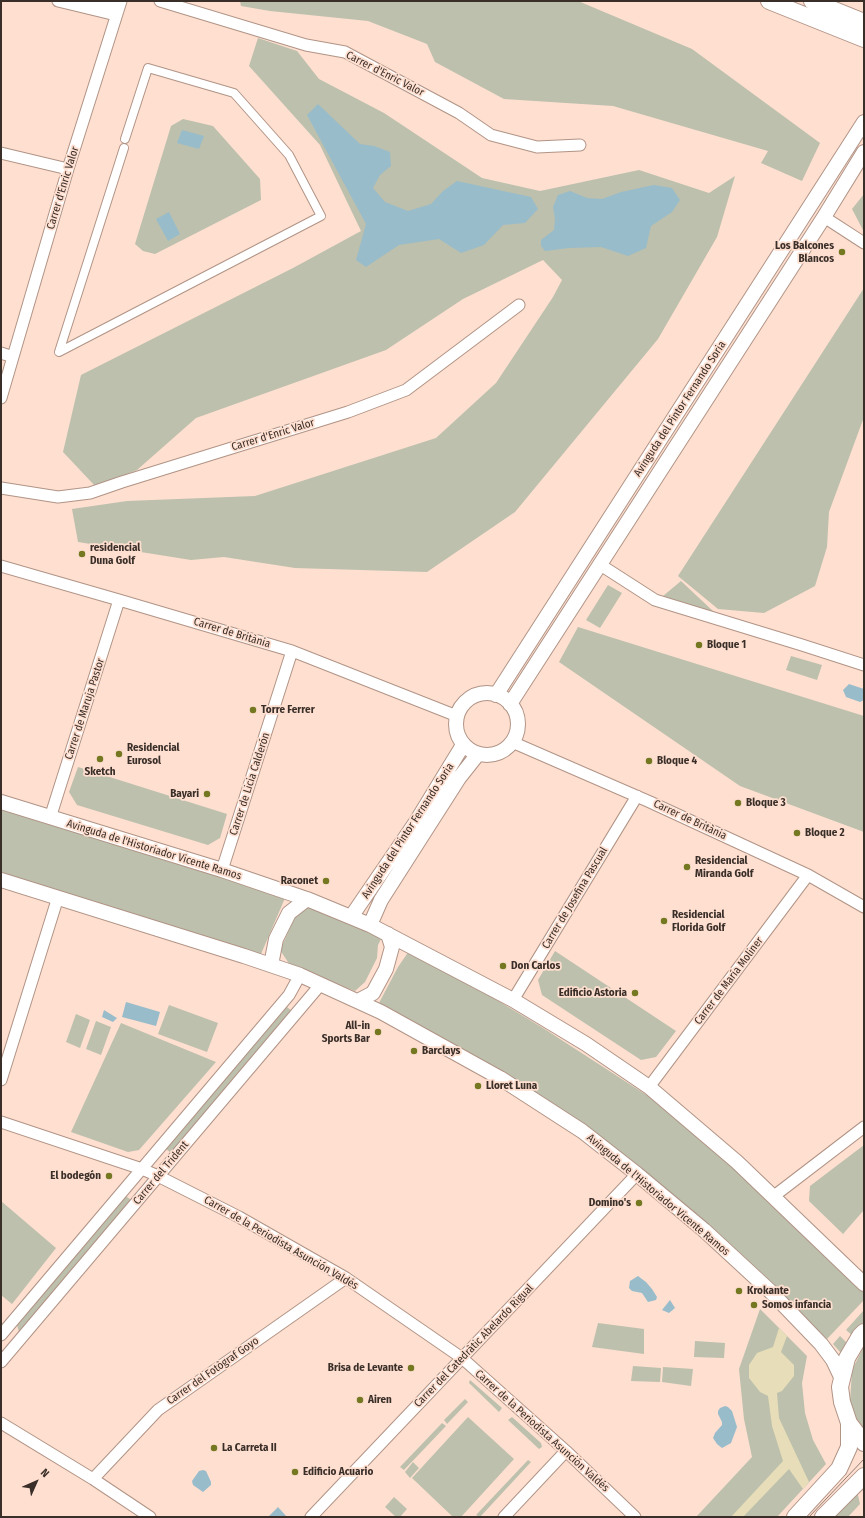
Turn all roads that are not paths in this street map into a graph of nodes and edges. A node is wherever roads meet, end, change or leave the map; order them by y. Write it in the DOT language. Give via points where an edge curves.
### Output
graph roads {
  1 [pos="58,1"];
  2 [pos="91,1"];
  3 [pos="160,1"];
  4 [pos="769,1"];
  5 [pos="812,1"];
  6 [pos="119,8"];
  7 [pos="864,22"];
  8 [pos="864,39"];
  9 [pos="864,122"];
  10 [pos="125,139"];
  11 [pos="580,145"];
  12 [pos="124,148"];
  13 [pos="864,152"];
  14 [pos="1,153"];
  15 [pos="68,169"];
  16 [pos="824,217"];
  17 [pos="864,243"];
  18 [pos="519,305"];
  19 [pos="1,354"];
  20 [pos="13,357"];
  21 [pos="1,398"];
  22 [pos="1,488"];
  23 [pos="599,564"];
  24 [pos="1,566"];
  25 [pos="119,600"];
  26 [pos="292,651"];
  27 [pos="864,665"];
  28 [pos="496,695"];
  29 [pos="510,704"];
  30 [pos="457,716"];
  31 [pos="512,742"];
  32 [pos="463,745"];
  33 [pos="478,754"];
  34 [pos="637,796"];
  35 [pos="1,802"];
  36 [pos="50,818"];
  37 [pos="222,870"];
  38 [pos="808,875"];
  39 [pos="1,880"];
  40 [pos="58,898"];
  41 [pos="307,899"];
  42 [pos="864,907"];
  43 [pos="351,917"];
  44 [pos="370,925"];
  45 [pos="388,934"];
  46 [pos="271,965"];
  47 [pos="300,975"];
  48 [pos="321,984"];
  49 [pos="358,1000"];
  50 [pos="513,1000"];
  51 [pos="1,1080"];
  52 [pos="649,1087"];
  53 [pos="1,1122"];
  54 [pos="864,1127"];
  55 [pos="142,1169"];
  56 [pos="637,1174"];
  57 [pos="158,1176"];
  58 [pos="774,1196"];
  59 [pos="346,1278"];
  60 [pos="864,1284"];
  61 [pos="864,1332"];
  62 [pos="1,1335"];
  63 [pos="462,1358"];
  64 [pos="1,1362"];
  65 [pos="842,1379"];
  66 [pos="1,1423"];
  67 [pos="849,1423"];
  68 [pos="864,1442"];
  69 [pos="566,1451"];
  70 [pos="864,1476"];
  71 [pos="93,1479"];
  72 [pos="150,1517"];
  73 [pos="311,1517"];
  74 [pos="504,1517"];
  75 [pos="635,1517"];
  76 [pos="795,1517"];
  77 [pos="823,1517"];
  1 -- 6 [label="street"];
  2 -- 6 [label="street"];
  3 -- 11 [label="street, Carrer d'Enric Valor" via="306,45 345,52 459,113 491,135 537,147"];
  4 -- 8 [label="main road"];
  5 -- 7 [label="main road"];
  6 -- 15 [label="street, Carrer d'Enric Valor"];
  9 -- 28 [label="street, Avinguda del Pintor Fernando Soria"];
  10 -- 12 [label="street" via="148,68 234,93 289,155 321,216 59,352"];
  13 -- 16 [label="street, Avinguda del Pintor Fernando Soria"];
  14 -- 15 [label="street"];
  15 -- 20 [label="street, Carrer d'Enric Valor"];
  16 -- 17 [label="street"];
  16 -- 23 [label="street, Avinguda del Pintor Fernando Soria"];
  18 -- 22 [label="street, Carrer d'Enric Valor" via="406,390 348,412 90,493 58,497"];
  19 -- 20 [label="street"];
  20 -- 21 [label="street, Carrer d'Enric Valor"];
  23 -- 27 [label="street" via="655,600"];
  23 -- 29 [label="street, Avinguda del Pintor Fernando Soria"];
  24 -- 25 [label="street, Carrer de Britània"];
  25 -- 26 [label="street, Carrer de Britània"];
  25 -- 36 [label="street, Carrer de Maruja Pastor"];
  26 -- 30 [label="street, Carrer de Britània"];
  26 -- 37 [label="street, Carrer de Licia Calderón"];
  28 -- 29 [label="street"];
  28 -- 30 [label="street" via="476,695 467,700"];
  29 -- 31 [label="street" via="518,722"];
  30 -- 32 [label="street" via="458,736"];
  31 -- 33 [label="street" via="506,749 497,753"];
  31 -- 34 [label="street, Carrer de Britània"];
  32 -- 33 [label="street"];
  32 -- 43 [label="street, Avinguda del Pintor Fernando Soria" via="416,822"];
  33 -- 44 [label="street, Avinguda del Pintor Fernando Soria" via="459,778 381,900"];
  34 -- 38 [label="street, Carrer de Britània"];
  34 -- 50 [label="street, Carrer de Josefina Pascual"];
  35 -- 36 [label="street, Avinguda de l'Historiador Vicente Ramos"];
  36 -- 37 [label="street, Avinguda de l'Historiador Vicente Ramos"];
  37 -- 41 [label="street, Avinguda de l'Historiador Vicente Ramos"];
  38 -- 42 [label="street, Carrer de Britània"];
  38 -- 52 [label="street, Carrer de María Moliner"];
  39 -- 40 [label="street, Avinguda de l'Historiador Vicente Ramos"];
  40 -- 46 [label="street, Avinguda de l'Historiador Vicente Ramos"];
  40 -- 51 [label="street"];
  41 -- 43 [label="street, Avinguda de l'Historiador Vicente Ramos"];
  41 -- 46 [label="street" via="289,913 276,939"];
  43 -- 44 [label="street, Avinguda de l'Historiador Vicente Ramos"];
  44 -- 45 [label="street, Avinguda de l'Historiador Vicente Ramos"];
  45 -- 49 [label="street" via="392,947 386,969 373,993"];
  45 -- 50 [label="street, Avinguda de l'Historiador Vicente Ramos"];
  46 -- 47 [label="street, Avinguda de l'Historiador Vicente Ramos"];
  47 -- 48 [label="street, Avinguda de l'Historiador Vicente Ramos"];
  47 -- 55 [label="street, Carrer del Trident" via="289,995"];
  48 -- 49 [label="street, Avinguda de l'Historiador Vicente Ramos"];
  48 -- 57 [label="street, Carrer del Trident"];
  49 -- 56 [label="street, Avinguda de l'Historiador Vicente Ramos" via="500,1078 582,1132"];
  50 -- 52 [label="street, Avinguda de l'Historiador Vicente Ramos" via="586,1044"];
  52 -- 58 [label="street, Avinguda de l'Historiador Vicente Ramos"];
  53 -- 55 [label="street, Carrer de la Periodista Asunción Valdés"];
  54 -- 58 [label="street"];
  55 -- 57 [label="street, Carrer de la Periodista Asunción Valdés"];
  55 -- 62 [label="street, Carrer del Trident"];
  56 -- 63 [label="street, Carrer del Catedràtic Abelardo Rigual"];
  56 -- 65 [label="street, Avinguda de l'Historiador Vicente Ramos" via="704,1230 770,1291 821,1344 833,1360"];
  57 -- 59 [label="street, Carrer de la Periodista Asunción Valdés" via="239,1217"];
  57 -- 64 [label="street, Carrer del Trident"];
  58 -- 60 [label="street, Avinguda de l'Historiador Vicente Ramos"];
  59 -- 63 [label="street, Carrer de la Periodista Asunción Valdés"];
  59 -- 71 [label="street, Carrer del Fotògraf Goyo" via="158,1410"];
  61 -- 65 [label="main road" via="848,1358"];
  63 -- 69 [label="street, Carrer de la Periodista Asunción Valdés"];
  63 -- 73 [label="street, Carrer del Catedràtic Abelardo Rigual"];
  65 -- 67 [label="main road" via="842,1402"];
  66 -- 71 [label="street"];
  67 -- 68 [label="main road"];
  67 -- 76 [label="main road" via="849,1447 840,1468"];
  69 -- 74 [label="street"];
  69 -- 75 [label="street, Carrer de la Periodista Asunción Valdés"];
  70 -- 77 [label="main road"];
  71 -- 72 [label="street"];
}
